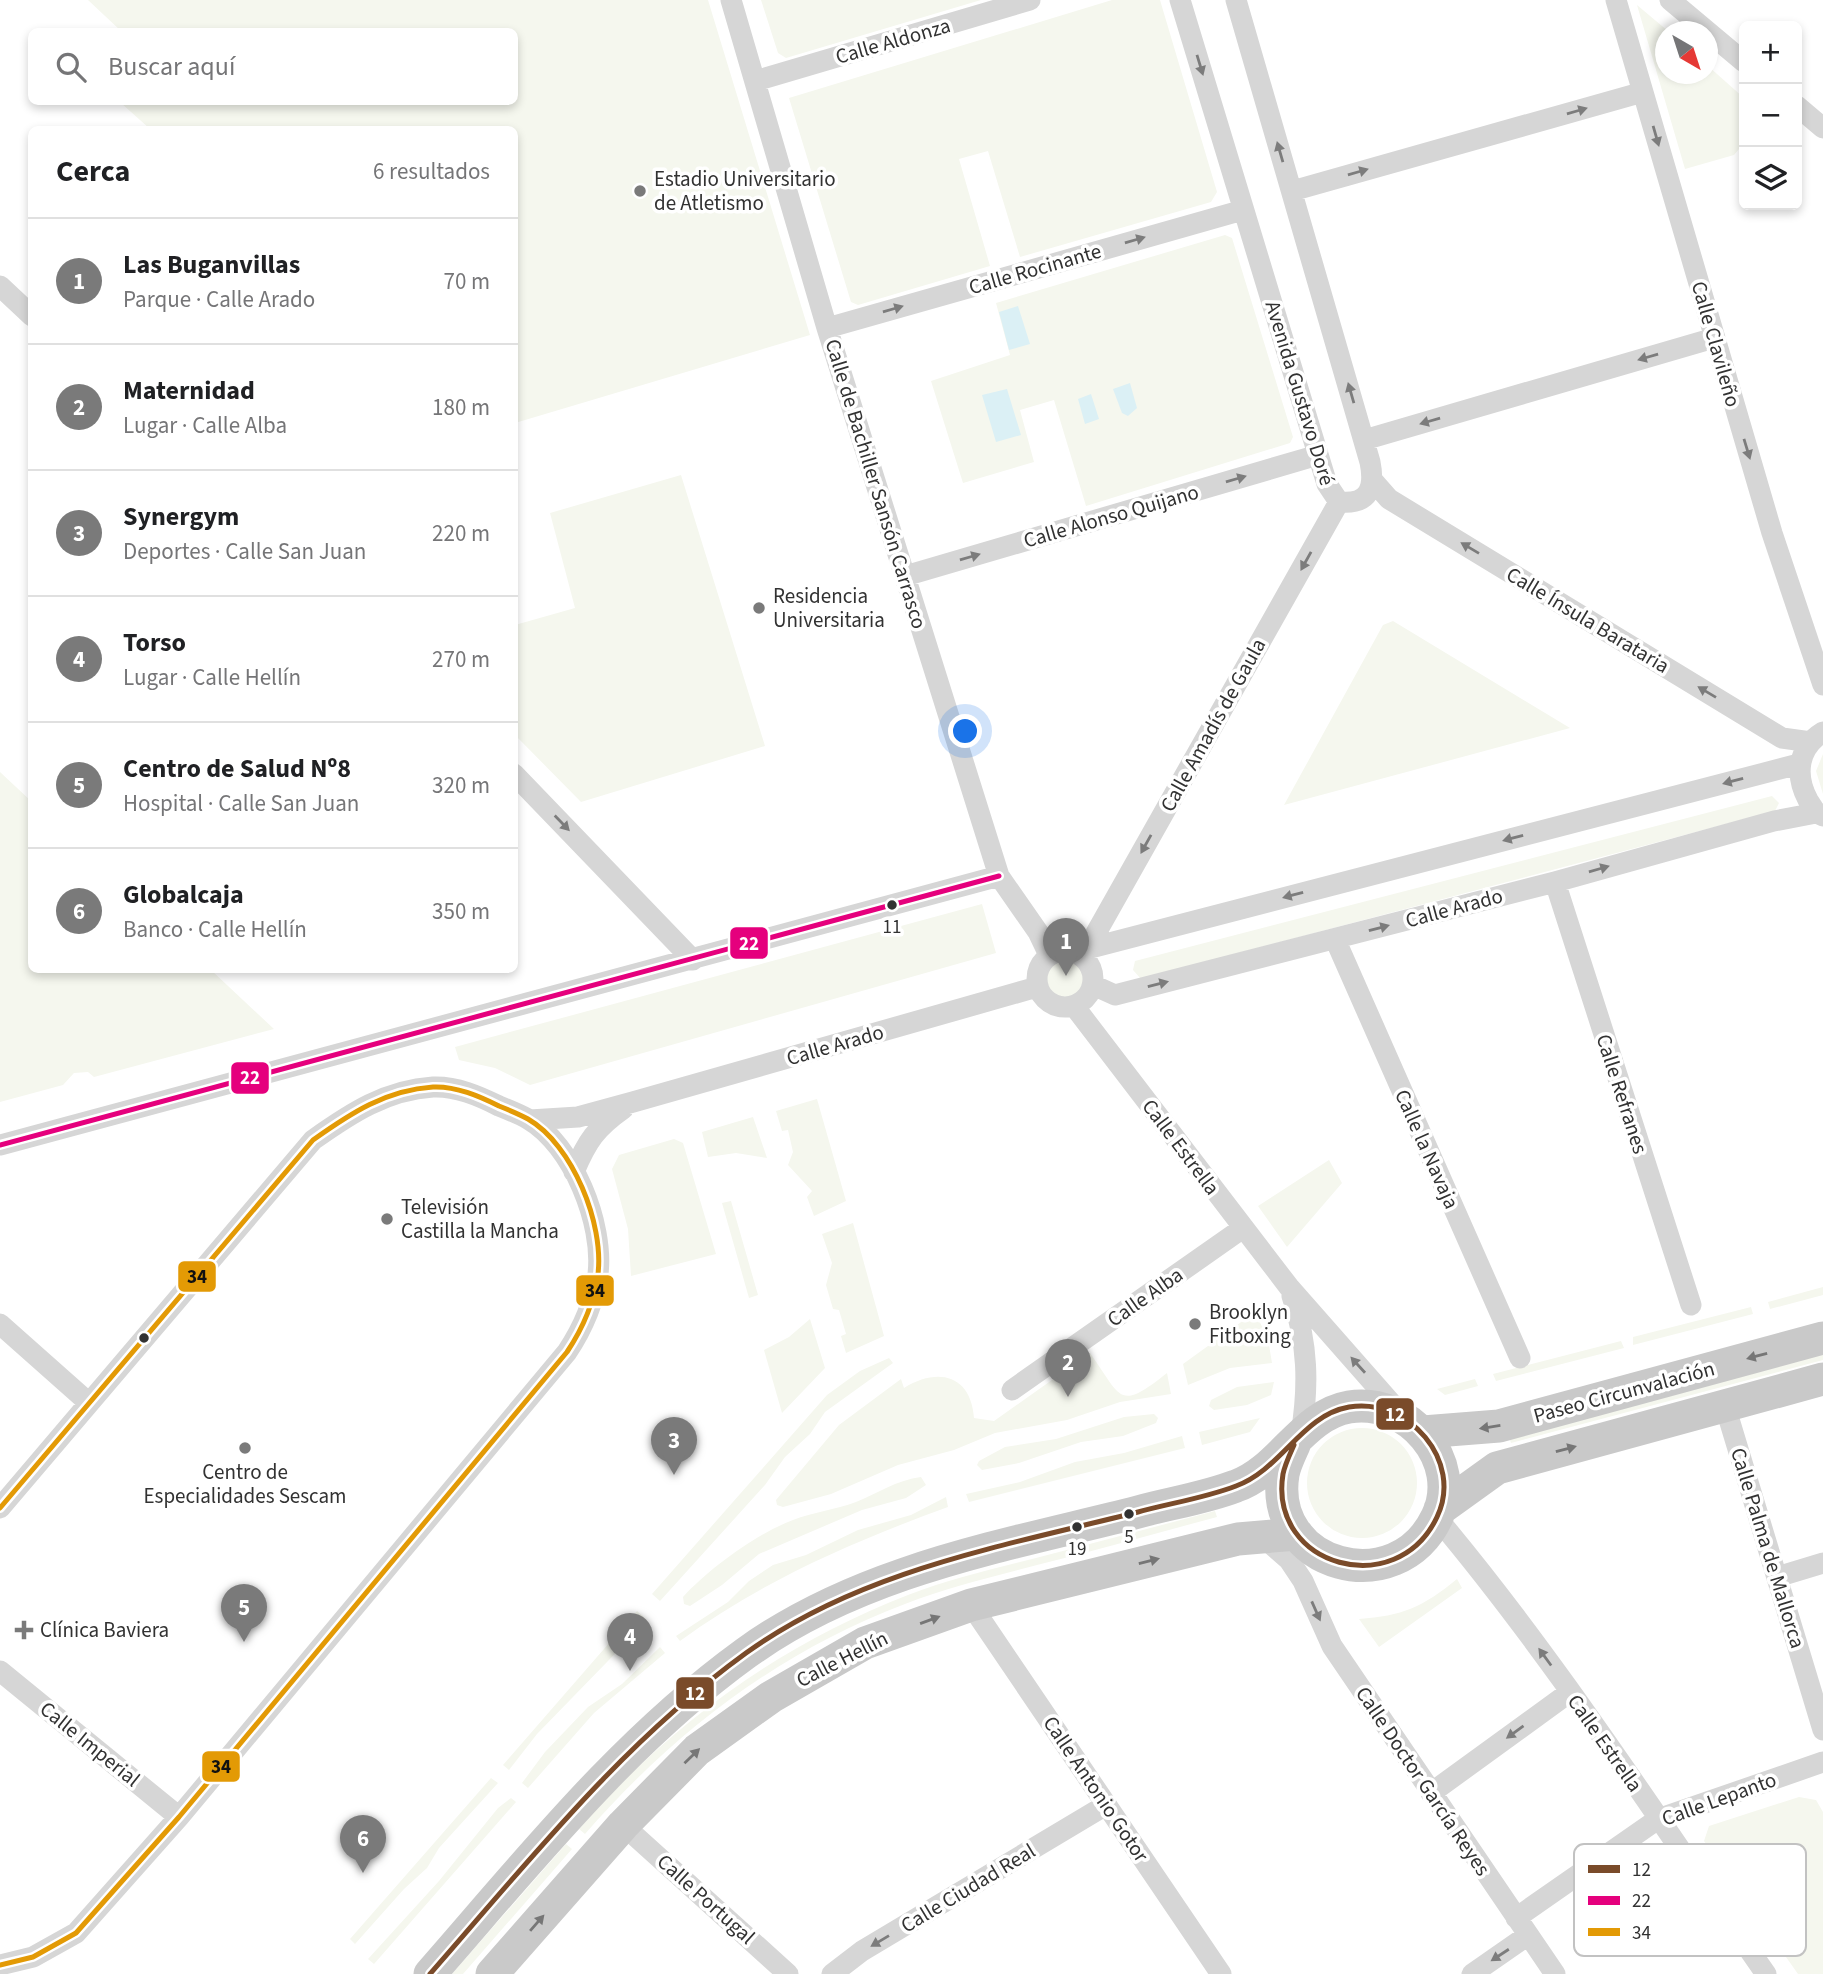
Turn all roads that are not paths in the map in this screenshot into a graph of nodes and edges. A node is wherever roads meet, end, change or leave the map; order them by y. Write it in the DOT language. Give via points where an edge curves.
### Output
graph roads {
  1 [pos="731,0"];
  2 [pos="1030,0"];
  3 [pos="1180,0"];
  4 [pos="1236,0"];
  5 [pos="1616,0"];
  6 [pos="1670,0"];
  7 [pos="1739,58"];
  8 [pos="755,81"];
  9 [pos="1643,92"];
  10 [pos="1802,110"];
  11 [pos="1823,128"];
  12 [pos="1292,191"];
  13 [pos="1243,210"];
  14 [pos="0,286"];
  15 [pos="28,312"];
  16 [pos="827,328"];
  17 [pos="1714,338"];
  18 [pos="1364,440"];
  19 [pos="1318,455"];
  20 [pos="1374,482"];
  21 [pos="1339,502"];
  22 [pos="905,576"];
  23 [pos="1823,685"];
  24 [pos="1817,737"];
  25 [pos="1799,764"];
  26 [pos="518,778"];
  27 [pos="1820,815"];
  28 [pos="999,876"];
  29 [pos="1555,882"];
  30 [pos="1335,939"];
  31 [pos="1081,950"];
  32 [pos="1049,955"];
  33 [pos="693,960"];
  34 [pos="1093,985"];
  35 [pos="1037,987"];
  36 [pos="1074,1006"];
  37 [pos="633,1102"];
  38 [pos="530,1120"];
  39 [pos="0,1145"];
  40 [pos="574,1172"];
  41 [pos="1243,1228"];
  42 [pos="1289,1287"];
  43 [pos="1690,1305"];
  44 [pos="0,1324"];
  45 [pos="1823,1338"];
  46 [pos="1520,1358"];
  47 [pos="1823,1379"];
  48 [pos="1012,1390"];
  49 [pos="89,1404"];
  50 [pos="1725,1406"];
  51 [pos="1413,1424"];
  52 [pos="1297,1440"];
  53 [pos="0,1508"];
  54 [pos="1438,1513"];
  55 [pos="1263,1537"];
  56 [pos="1301,1539"];
  57 [pos="1823,1563"];
  58 [pos="1777,1577"];
  59 [pos="1303,1581"];
  60 [pos="971,1605"];
  61 [pos="0,1671"];
  62 [pos="1570,1692"];
  63 [pos="1823,1730"];
  64 [pos="1823,1762"];
  65 [pos="1431,1793"];
  66 [pos="1106,1805"];
  67 [pos="179,1817"];
  68 [pos="1658,1819"];
  69 [pos="623,1825"];
  70 [pos="1626,1844"];
  71 [pos="1675,1844"];
  72 [pos="1574,1885"];
  73 [pos="1522,1926"];
  74 [pos="1753,1956"];
  75 [pos="0,1965"];
  76 [pos="430,1974"];
  77 [pos="492,1974"];
  78 [pos="788,1974"];
  79 [pos="832,1974"];
  80 [pos="1222,1974"];
  81 [pos="1472,1974"];
  82 [pos="1555,1974"];
  83 [pos="1766,1974"];
  1 -- 8 [label="street, Calle de Bachiller Sansón Carrasco"];
  2 -- 8 [label="street, Calle Aldonza"];
  3 -- 13 [label="street, Avenida Gustavo Doré, one-way"];
  12 -- 4 [label="street, one-way"];
  5 -- 9 [label="street, Calle Clavileño"];
  6 -- 7 [label="street"];
  8 -- 16 [label="street, Calle de Bachiller Sansón Carrasco"];
  12 -- 9 [label="street, one-way"];
  9 -- 17 [label="street, Calle Clavileño, one-way"];
  10 -- 11 [label="street"];
  18 -- 12 [label="street, one-way"];
  16 -- 13 [label="street, Calle Rocinante, one-way"];
  13 -- 19 [label="street, Avenida Gustavo Doré"];
  14 -- 15 [label="street"];
  16 -- 22 [label="street, Calle de Bachiller Sansón Carrasco"];
  17 -- 18 [label="street, one-way"];
  17 -- 23 [label="street, Calle Clavileño, one-way"];
  18 -- 20 [label="street"];
  19 -- 21 [label="street, Avenida Gustavo Doré" via="1331,494"];
  22 -- 19 [label="street, Calle Alonso Quijano, one-way"];
  20 -- 21 [label="street, Avenida Gustavo Doré" via="1359,500"];
  24 -- 20 [label="street, Calle Ínsula Barataria, one-way" via="1782,738 1389,499"];
  21 -- 31 [label="street, Calle Amadís de Gaula, one-way"];
  22 -- 28 [label="street, Calle de Bachiller Sansón Carrasco"];
  24 -- 25 [label="street"];
  25 -- 27 [label="street" via="1800,784"];
  25 -- 31 [label="street, one-way"];
  26 -- 33 [label="street, one-way"];
  29 -- 27 [label="street, Calle Arado, one-way" via="1773,821"];
  28 -- 32 [label="street, Calle de Bachiller Sansón Carrasco"];
  28 -- 33 [label="street"];
  30 -- 29 [label="street, Calle Arado, one-way"];
  29 -- 43 [label="street, Calle Refranes"];
  34 -- 30 [label="street, Calle Arado, one-way" via="1115,995"];
  30 -- 46 [label="street, Calle la Navaja"];
  31 -- 32 [label="street"];
  31 -- 34 [label="street" via="1091,966"];
  32 -- 35 [label="street" via="1037,970"];
  33 -- 39 [label="street"];
  34 -- 36 [label="street"];
  35 -- 36 [label="street" via="1055,1006"];
  35 -- 37 [label="street, Calle Arado"];
  36 -- 41 [label="street, Calle Estrella"];
  37 -- 38 [label="street, Calle Arado" via="578,1117"];
  37 -- 40 [label="street, Calle Arado" via="600,1126"];
  38 -- 40 [label="street"];
  38 -- 49 [label="street" via="472,1093 436,1087 395,1093 356,1110 313,1140"];
  40 -- 67 [label="street" via="591,1210 598,1271 584,1327 548,1377"];
  41 -- 42 [label="street, Calle Estrella"];
  41 -- 48 [label="street, Calle Alba"];
  51 -- 42 [label="street, Calle Estrella, one-way"];
  42 -- 52 [label="street, Calle Estrella" via="1303,1329 1308,1371"];
  44 -- 49 [label="street"];
  45 -- 51 [label="main road, Paseo Circunvalación, one-way" via="1499,1426"];
  47 -- 50 [label="main road, Paseo Circunvalación"];
  49 -- 53 [label="street"];
  54 -- 50 [label="main road, Paseo Circunvalación, one-way" via="1497,1468"];
  50 -- 58 [label="street, Calle Palma de Mallorca"];
  51 -- 52 [label="main road" via="1376,1407 1349,1407 1322,1417"];
  51 -- 54 [label="main road" via="1437,1455 1443,1482"];
  52 -- 56 [label="main road" via="1283,1475 1284,1506"];
  52 -- 76 [label="main road" via="1240,1485 920,1568 835,1601 748,1651 671,1713 595,1785"];
  54 -- 56 [label="main road" via="1413,1549 1377,1566 1350,1566 1325,1558"];
  62 -- 54 [label="street, Calle Estrella, one-way"];
  55 -- 56 [label="main road, Calle Hellín"];
  55 -- 59 [label="street, Calle Doctor García Reyes" via="1289,1560"];
  60 -- 55 [label="main road, Calle Hellín, one-way" via="1238,1539"];
  56 -- 59 [label="street, Calle Doctor García Reyes"];
  57 -- 58 [label="street"];
  58 -- 63 [label="street, Calle Palma de Mallorca"];
  59 -- 65 [label="street, Calle Doctor García Reyes, one-way" via="1332,1646"];
  60 -- 66 [label="street, Calle Antonio Gotor"];
  69 -- 60 [label="main road, Calle Hellín, one-way" via="697,1750 771,1697 865,1643"];
  61 -- 67 [label="street, Calle Imperial"];
  62 -- 65 [label="street, one-way"];
  62 -- 68 [label="street, Calle Estrella"];
  64 -- 68 [label="street, Calle Lepanto"];
  65 -- 73 [label="street, Calle Doctor García Reyes"];
  66 -- 79 [label="street, Calle Ciudad Real, one-way" via="862,1951"];
  66 -- 80 [label="street, Calle Antonio Gotor"];
  67 -- 75 [label="street" via="76,1933 33,1957"];
  68 -- 70 [label="street, Calle Lepanto"];
  68 -- 71 [label="street, Calle Estrella"];
  77 -- 69 [label="main road, Calle Hellín, one-way"];
  69 -- 78 [label="street, Calle Portugal"];
  72 -- 73 [label="street, Calle Lepanto"];
  73 -- 81 [label="street, Calle Lepanto, one-way"];
  73 -- 82 [label="street, Calle Doctor García Reyes"];
  74 -- 83 [label="street, Calle Estrella"];
}
